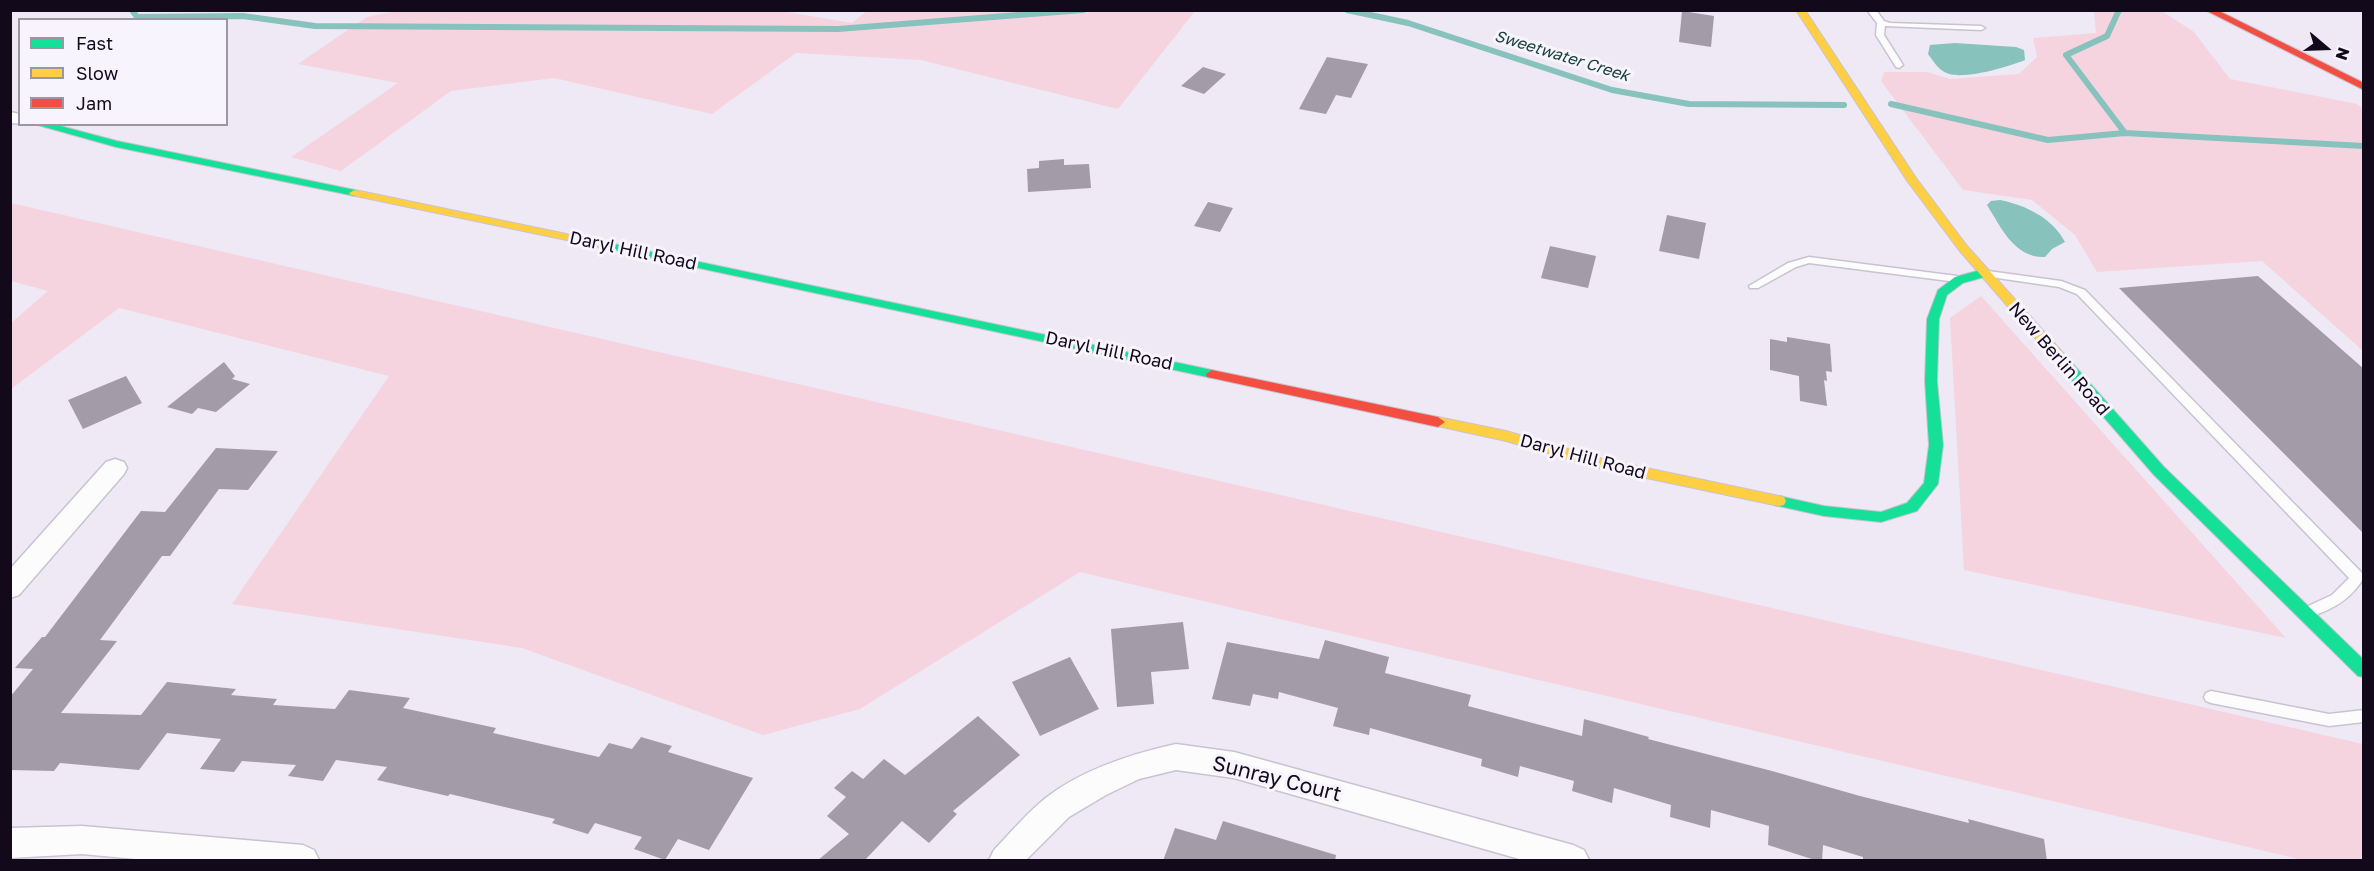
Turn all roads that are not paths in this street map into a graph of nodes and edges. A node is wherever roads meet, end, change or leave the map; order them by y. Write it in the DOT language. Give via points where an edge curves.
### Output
graph roads {
  1 [pos="1800,10"];
  2 [pos="1871,10"];
  3 [pos="2209,10"];
  4 [pos="1881,23"];
  5 [pos="1981,28"];
  6 [pos="1899,65"];
  7 [pos="2364,87"];
  8 [pos="47,126"];
  9 [pos="1984,273"];
  10 [pos="1959,280"];
  11 [pos="1754,286"];
  12 [pos="115,468"];
  13 [pos="10,588"];
  14 [pos="2305,614"];
  15 [pos="2364,671"];
  16 [pos="2211,698"];
  17 [pos="2364,716"];
  18 [pos="10,843"];
  19 [pos="1570,860"];
  20 [pos="303,861"];
  21 [pos="1005,861"];
  1 -- 9 [label="street, New Berlin Road" via="1912,180"];
  2 -- 4 [label="lane"];
  3 -- 7 [label="street"];
  4 -- 5 [label="lane"];
  4 -- 6 [label="lane" via="1880,35"];
  8 -- 10 [label="street, Daryl Hill Road" via="116,144 1495,434 1610,466 1824,511 1881,517 1912,507 1931,484 1936,445 1931,381 1934,319 1942,293"];
  9 -- 10 [label="street"];
  9 -- 14 [label="street, New Berlin Road" via="2159,471"];
  9 -- 14 [label="lane" via="2061,284 2081,292 2356,577 2340,599"];
  10 -- 11 [label="lane" via="1809,260"];
  12 -- 13 [label="street"];
  14 -- 15 [label="street, New Berlin Road"];
  16 -- 17 [label="lane" via="2329,720"];
  18 -- 20 [label="street" via="82,840"];
  19 -- 21 [label="street, Sunray Court" via="1234,765 1176,757 1134,767 1058,807"];
}
